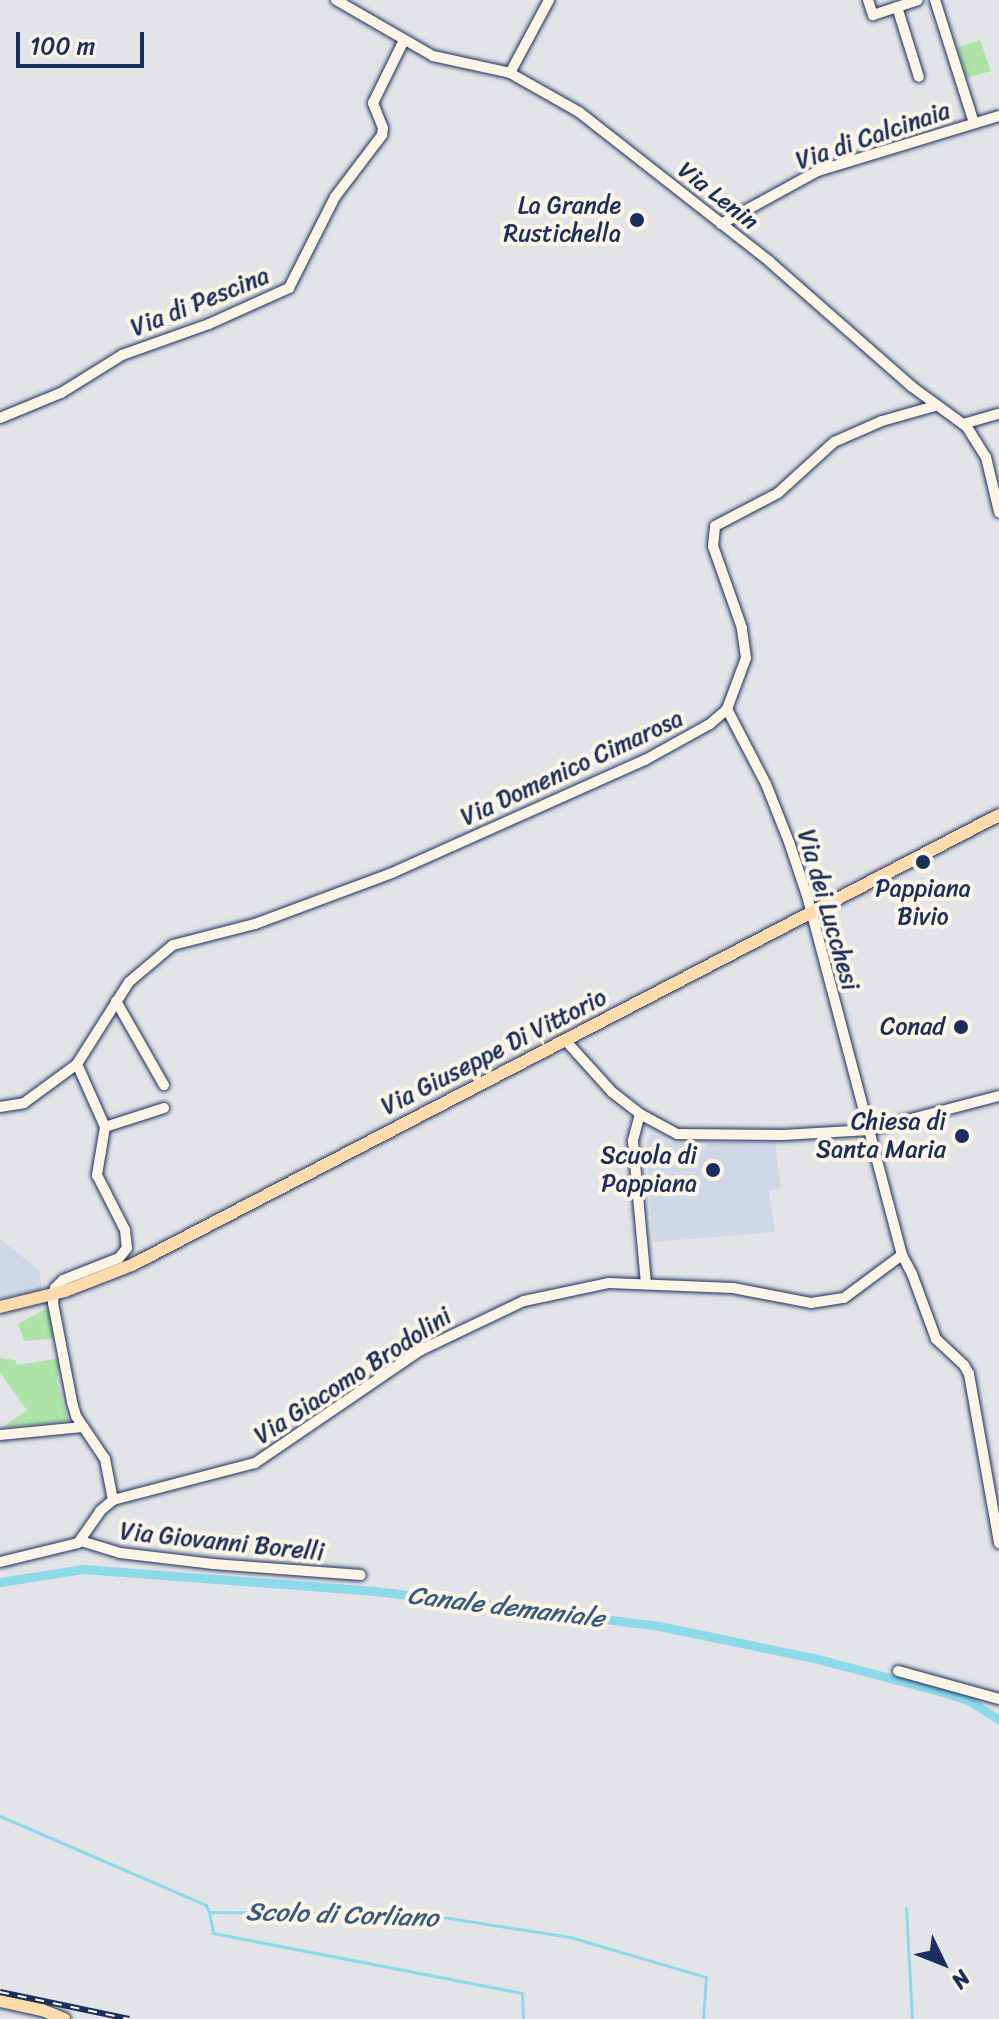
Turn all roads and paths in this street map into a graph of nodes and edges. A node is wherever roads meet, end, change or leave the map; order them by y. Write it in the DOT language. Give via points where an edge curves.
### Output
graph roads {
  1 [pos="336,0"];
  2 [pos="549,0"];
  3 [pos="868,0"];
  4 [pos="918,0"];
  5 [pos="935,0"];
  6 [pos="897,7"];
  7 [pos="404,40"];
  8 [pos="510,73"];
  9 [pos="919,77"];
  10 [pos="999,116"];
  11 [pos="974,123"];
  12 [pos="721,224"];
  13 [pos="935,406"];
  14 [pos="999,414"];
  15 [pos="0,418"];
  16 [pos="963,424"];
  17 [pos="999,512"];
  18 [pos="727,709"];
  19 [pos="999,804"];
  20 [pos="996,818"];
  21 [pos="810,913"];
  22 [pos="116,1001"];
  23 [pos="565,1040"];
  24 [pos="77,1064"];
  25 [pos="164,1085"];
  26 [pos="999,1096"];
  27 [pos="0,1107"];
  28 [pos="164,1108"];
  29 [pos="640,1114"];
  30 [pos="105,1127"];
  31 [pos="869,1130"];
  32 [pos="902,1255"];
  33 [pos="646,1284"];
  34 [pos="53,1295"];
  35 [pos="0,1307"];
  36 [pos="83,1427"];
  37 [pos="0,1435"];
  38 [pos="113,1500"];
  39 [pos="81,1541"];
  40 [pos="999,1543"];
  41 [pos="0,1562"];
  42 [pos="361,1575"];
  43 [pos="898,1671"];
  44 [pos="999,1699"];
  45 [pos="0,2001"];
  46 [pos="64,2019"];
  1 -- 7 [label="street, Via Lenin"];
  2 -- 8 [label="street"];
  3 -- 6 [label="street" via="873,15"];
  4 -- 6 [label="street"];
  5 -- 11 [label="street"];
  6 -- 9 [label="street"];
  7 -- 8 [label="street, Via Lenin" via="450,63"];
  7 -- 15 [label="street, Via di Pescina" via="373,103 384,132 335,197 289,288 122,355 61,393"];
  8 -- 12 [label="street, Via Lenin" via="570,106"];
  10 -- 11 [label="street, Via di Calcinaia"];
  11 -- 12 [label="street, Via di Calcinaia" via="818,171"];
  12 -- 13 [label="street, Via Lenin"];
  13 -- 16 [label="street, Via Lenin"];
  13 -- 18 [label="street, Via Domenico Cimarosa" via="834,442 778,493 713,530 716,559 746,645 743,675"];
  14 -- 16 [label="street"];
  16 -- 17 [label="street, Via Lenin" via="982,447"];
  18 -- 21 [label="street, Via dei Lucchesi" via="775,807"];
  18 -- 22 [label="street, Via Domenico Cimarosa" via="683,741 392,873 255,924 173,945 136,974"];
  19 -- 20 [label="street"];
  20 -- 21 [label="main road, Via Giuseppe Di Vittorio"];
  21 -- 23 [label="main road, Via Giuseppe Di Vittorio"];
  21 -- 31 [label="street, Via dei Lucchesi"];
  22 -- 24 [label="street, Via Domenico Cimarosa"];
  22 -- 25 [label="street"];
  23 -- 29 [label="street" via="596,1077"];
  23 -- 34 [label="main road, Via Giuseppe Di Vittorio" via="125,1269"];
  24 -- 27 [label="street, Via Domenico Cimarosa" via="24,1103"];
  24 -- 30 [label="street"];
  26 -- 31 [label="street"];
  28 -- 30 [label="street"];
  29 -- 31 [label="street" via="677,1134 695,1136"];
  29 -- 33 [label="street" via="633,1141"];
  30 -- 34 [label="street" via="97,1175 125,1230 127,1248 119,1258 63,1280"];
  31 -- 32 [label="street"];
  32 -- 33 [label="street, Via Giacomo Brodolini" via="855,1292 827,1303 733,1288"];
  32 -- 40 [label="street" via="936,1339 969,1374"];
  33 -- 38 [label="street, Via Giacomo Brodolini" via="597,1284 511,1305 419,1351 255,1463"];
  34 -- 35 [label="main road, Via Giuseppe Di Vittorio"];
  34 -- 36 [label="street" via="72,1402"];
  36 -- 37 [label="street"];
  36 -- 38 [label="street" via="105,1459"];
  38 -- 39 [label="street"];
  39 -- 41 [label="street"];
  39 -- 42 [label="street, Via Giovanni Borelli" via="98,1549 166,1559"];
  43 -- 44 [label="street"];
  45 -- 46 [label="main road"];
}
